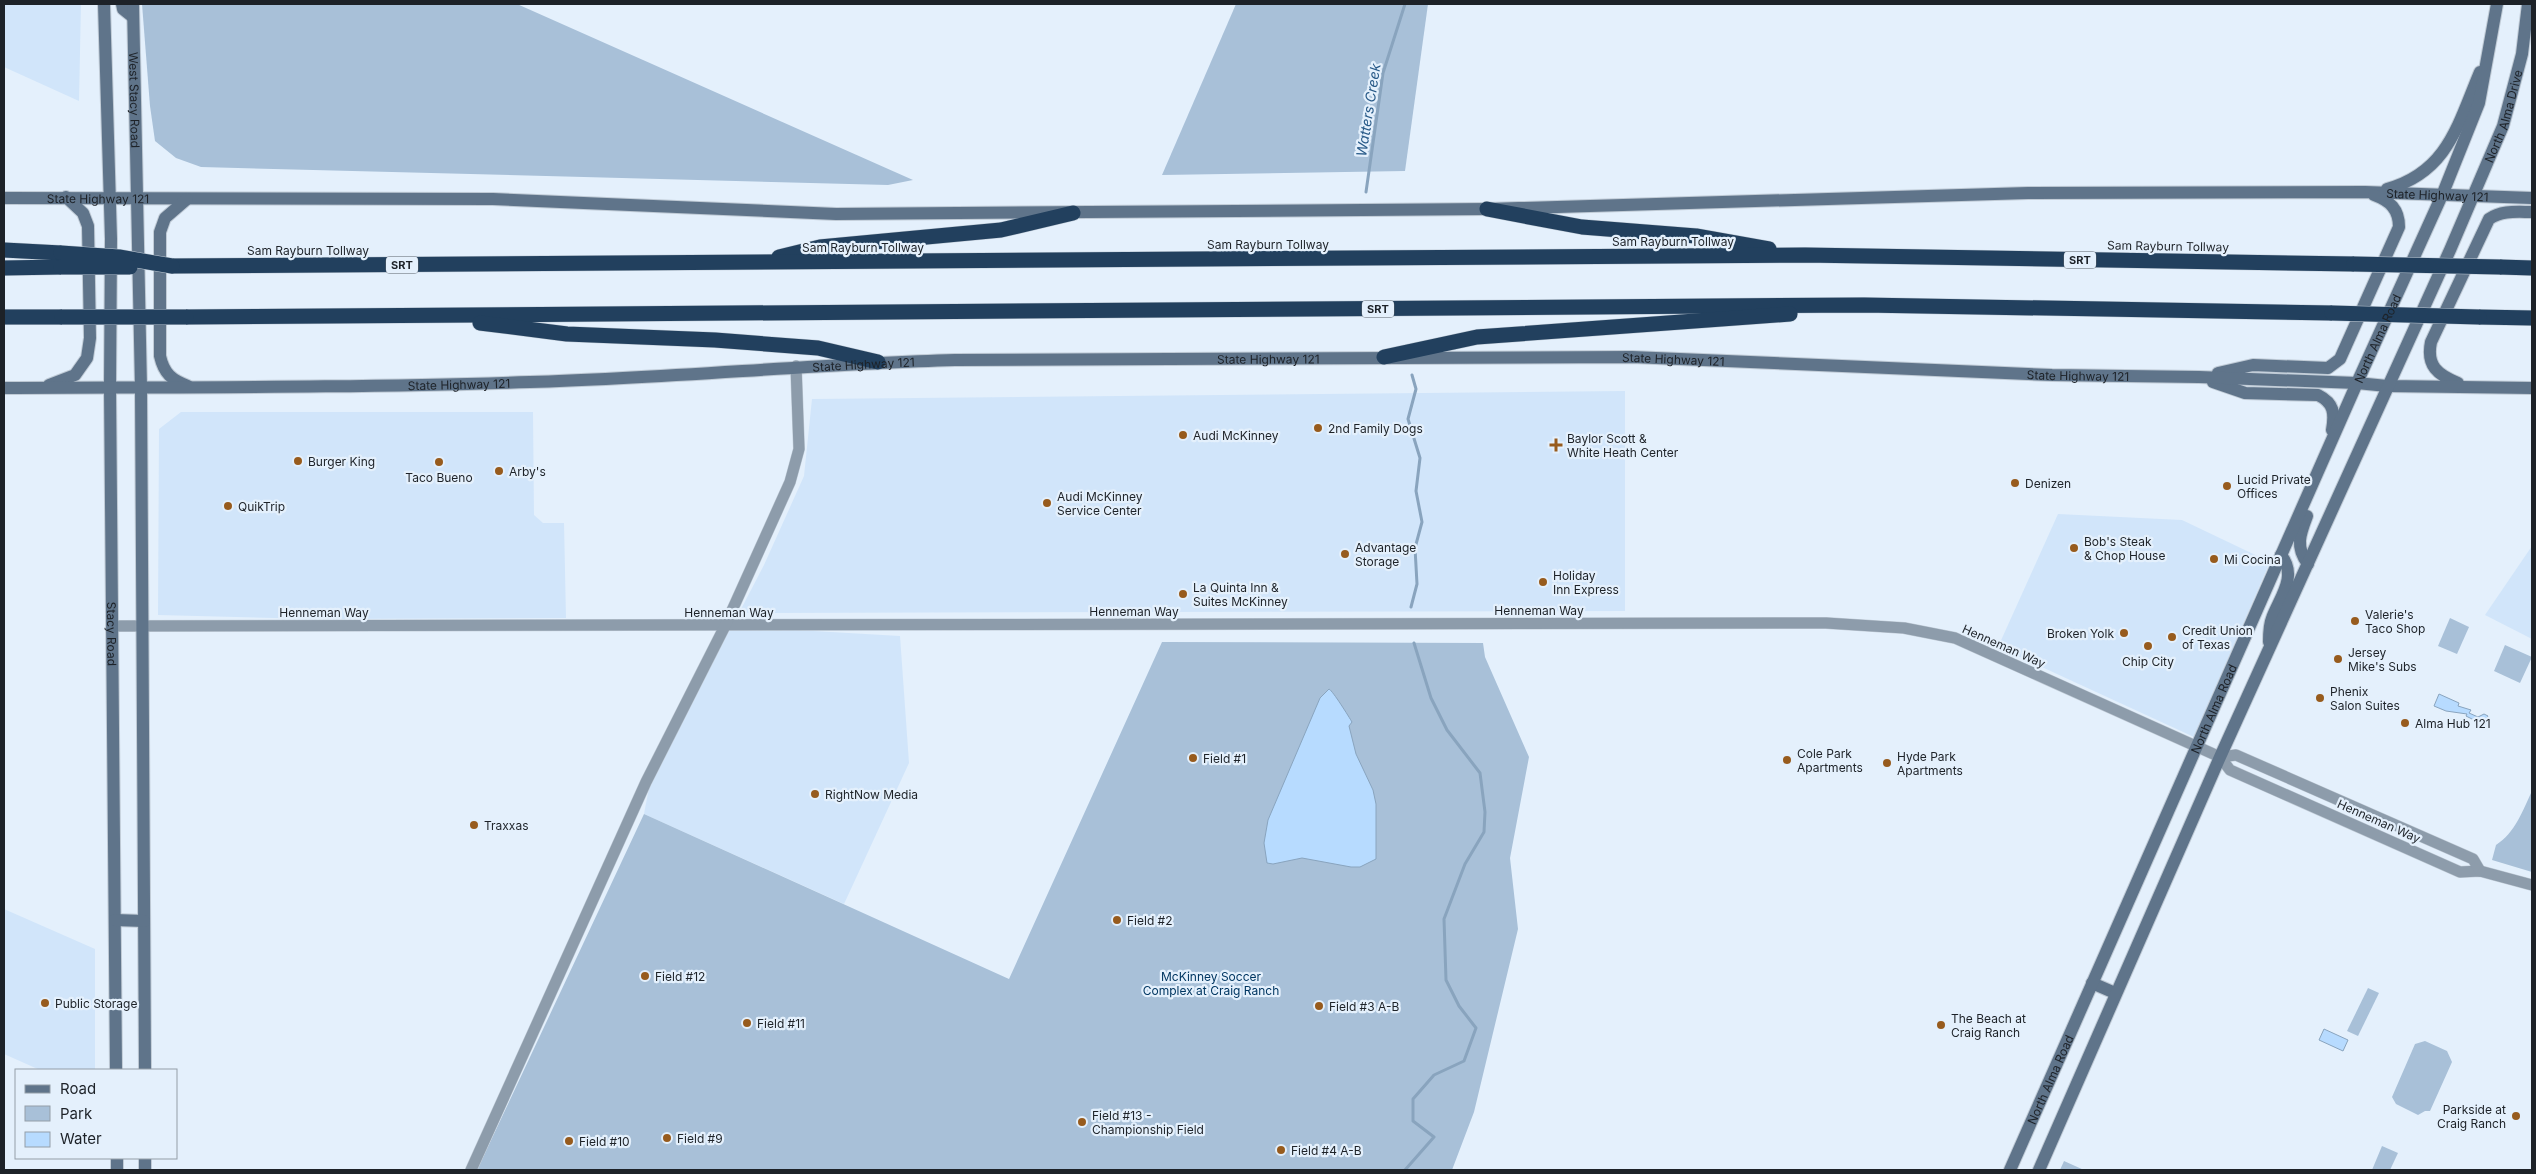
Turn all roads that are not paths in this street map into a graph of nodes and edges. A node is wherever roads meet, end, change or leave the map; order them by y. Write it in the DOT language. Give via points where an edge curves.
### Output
graph roads {
  1 [pos="104,4"];
  2 [pos="122,4"];
  3 [pos="132,4"];
  4 [pos="2497,4"];
  5 [pos="2528,4"];
  6 [pos="133,17"];
  7 [pos="2489,52"];
  8 [pos="2365,192"];
  9 [pos="2443,194"];
  10 [pos="2473,195"];
  11 [pos="66,197"];
  12 [pos="4,198"];
  13 [pos="110,198"];
  14 [pos="137,198"];
  15 [pos="2532,198"];
  16 [pos="187,199"];
  17 [pos="1487,209"];
  18 [pos="2532,212"];
  19 [pos="1073,213"];
  20 [pos="4,250"];
  21 [pos="1805,255"];
  22 [pos="61,260"];
  23 [pos="758,263"];
  24 [pos="4,268"];
  25 [pos="2532,268"];
  26 [pos="1864,306"];
  27 [pos="424,315"];
  28 [pos="4,318"];
  29 [pos="2532,318"];
  30 [pos="1384,357"];
  31 [pos="878,362"];
  32 [pos="796,366"];
  33 [pos="2199,377"];
  34 [pos="2357,383"];
  35 [pos="2387,386"];
  36 [pos="2463,386"];
  37 [pos="4,388"];
  38 [pos="42,388"];
  39 [pos="110,388"];
  40 [pos="141,388"];
  41 [pos="192,388"];
  42 [pos="2532,388"];
  43 [pos="2328,448"];
  44 [pos="2307,497"];
  45 [pos="2281,555"];
  46 [pos="2308,564"];
  47 [pos="144,625"];
  48 [pos="113,626"];
  49 [pos="725,626"];
  50 [pos="2268,651"];
  51 [pos="2197,746"];
  52 [pos="2220,756"];
  53 [pos="2480,870"];
  54 [pos="2532,885"];
  55 [pos="115,920"];
  56 [pos="144,921"];
  57 [pos="2092,983"];
  58 [pos="2115,993"];
  59 [pos="116,1069"];
  60 [pos="145,1069"];
  61 [pos="471,1170"];
  62 [pos="2010,1170"];
  63 [pos="2038,1170"];
  1 -- 13 [label="main road"];
  2 -- 6 [label="main road" via="122,9"];
  3 -- 6 [label="main road, West Stacy Road"];
  4 -- 7 [label="main road"];
  5 -- 10 [label="main road, North Alma Drive" via="2522,54 2511,103"];
  6 -- 14 [label="main road, West Stacy Road"];
  7 -- 8 [label="main road" via="2438,161 2406,184"];
  7 -- 9 [label="main road" via="2474,118"];
  8 -- 9 [label="main road, State Highway 121"];
  8 -- 17 [label="main road, State Highway 121" via="2028,193"];
  8 -- 33 [label="main road" via="2392,204 2398,215 2399,227 2340,359 2328,368 2253,365"];
  9 -- 10 [label="main road, State Highway 121"];
  9 -- 34 [label="main road, North Alma Road"];
  10 -- 15 [label="main road, State Highway 121"];
  10 -- 35 [label="main road, North Alma Road"];
  11 -- 12 [label="main road, State Highway 121"];
  11 -- 13 [label="main road, State Highway 121"];
  11 -- 38 [label="main road" via="83,212 88,226 90,338 87,358 75,375"];
  13 -- 14 [label="main road, State Highway 121"];
  13 -- 39 [label="main road, Stacy Road"];
  14 -- 16 [label="main road, State Highway 121"];
  14 -- 40 [label="main road"];
  16 -- 19 [label="main road, State Highway 121" via="493,199 836,214"];
  16 -- 41 [label="main road" via="165,218 160,232 160,356 163,369 173,380"];
  17 -- 19 [label="main road, State Highway 121"];
  17 -- 21 [label="highway" via="1582,227 1696,236"];
  18 -- 36 [label="main road" via="2505,212 2489,219 2431,342 2432,367"];
  19 -- 23 [label="highway" via="1001,230 820,247"];
  20 -- 22 [label="highway"];
  21 -- 23 [label="highway, Sam Rayburn Tollway / SRT"];
  21 -- 25 [label="highway, Sam Rayburn Tollway / SRT, bridge"];
  22 -- 23 [label="highway, Sam Rayburn Tollway / SRT, bridge" via="178,266"];
  22 -- 24 [label="highway, Sam Rayburn Tollway / SRT"];
  26 -- 27 [label="highway, SRT"];
  26 -- 29 [label="highway, SRT, bridge"];
  26 -- 30 [label="highway" via="1763,317 1477,337"];
  27 -- 28 [label="highway, SRT, bridge"];
  27 -- 31 [label="highway" via="568,334 818,348"];
  30 -- 31 [label="main road, State Highway 121"];
  30 -- 33 [label="main road, State Highway 121" via="1632,357 2052,375"];
  31 -- 32 [label="main road, State Highway 121"];
  32 -- 41 [label="main road, State Highway 121" via="531,382"];
  32 -- 49 [label="street" via="798,449 790,482"];
  33 -- 34 [label="main road, State Highway 121"];
  33 -- 43 [label="main road" via="2245,393 2318,395 2327,400 2334,415"];
  34 -- 35 [label="main road, State Highway 121"];
  34 -- 43 [label="main road, North Alma Road"];
  35 -- 36 [label="main road, State Highway 121"];
  35 -- 46 [label="main road, North Alma Road"];
  36 -- 42 [label="main road, State Highway 121"];
  37 -- 38 [label="main road, State Highway 121"];
  38 -- 39 [label="main road, State Highway 121"];
  39 -- 40 [label="main road, State Highway 121"];
  39 -- 48 [label="main road, Stacy Road"];
  40 -- 41 [label="main road, State Highway 121"];
  40 -- 47 [label="main road"];
  43 -- 44 [label="main road, North Alma Road"];
  44 -- 45 [label="main road, North Alma Road"];
  44 -- 46 [label="main road" via="2309,511 2298,543"];
  45 -- 50 [label="main road" via="2289,568 2288,581 2271,620"];
  45 -- 51 [label="main road, North Alma Road"];
  46 -- 50 [label="main road, North Alma Road"];
  47 -- 48 [label="street, Henneman Way"];
  47 -- 49 [label="street, Henneman Way"];
  47 -- 56 [label="main road"];
  48 -- 55 [label="main road, Stacy Road"];
  49 -- 51 [label="street, Henneman Way" via="1826,623 1904,628 1955,638"];
  49 -- 61 [label="street" via="646,782"];
  50 -- 52 [label="main road, North Alma Road"];
  51 -- 52 [label="street, Henneman Way"];
  51 -- 57 [label="main road, North Alma Road"];
  52 -- 53 [label="street, Henneman Way" via="2236,755 2473,859"];
  52 -- 53 [label="street, Henneman Way" via="2230,770 2460,872"];
  52 -- 58 [label="main road, North Alma Road"];
  53 -- 54 [label="street, Henneman Way"];
  55 -- 56 [label="main road"];
  55 -- 59 [label="main road, Stacy Road"];
  56 -- 60 [label="main road"];
  57 -- 58 [label="main road"];
  57 -- 62 [label="main road, North Alma Road"];
  58 -- 63 [label="main road, North Alma Road"];
}
